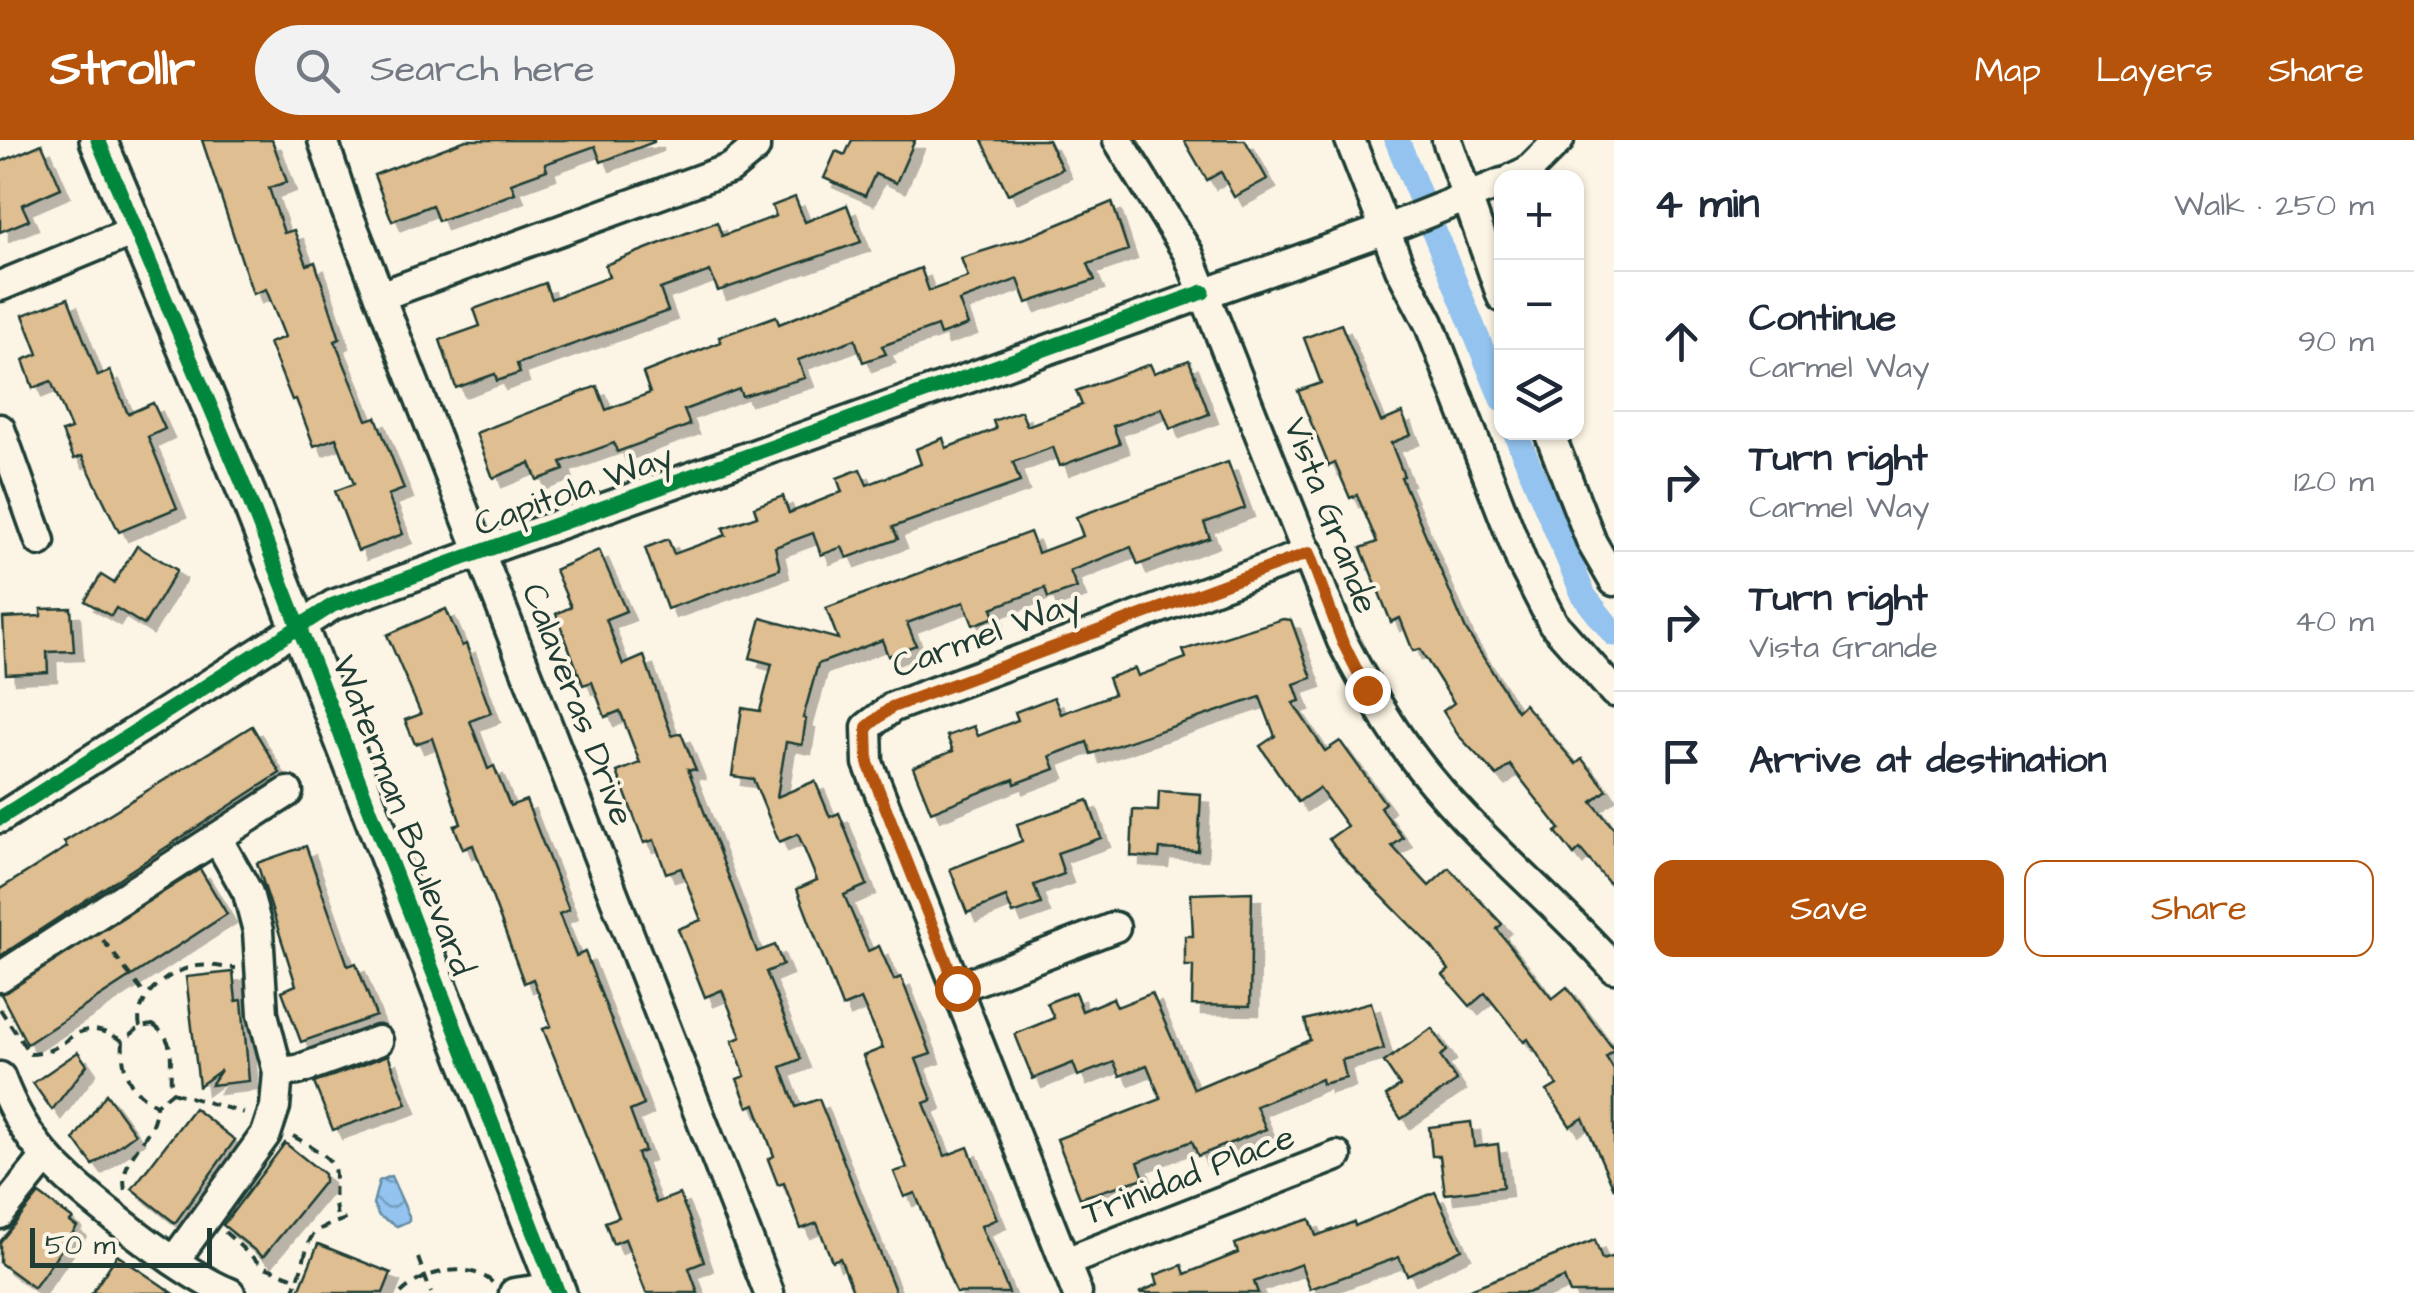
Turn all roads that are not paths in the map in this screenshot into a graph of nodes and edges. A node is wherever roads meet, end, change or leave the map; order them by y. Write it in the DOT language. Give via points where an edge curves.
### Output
graph roads {
  1 [pos="98,140"];
  2 [pos="324,140"];
  3 [pos="755,140"];
  4 [pos="1118,140"];
  5 [pos="1350,140"];
  6 [pos="1447,140"];
  7 [pos="1559,140"];
  8 [pos="1529,170"];
  9 [pos="1494,187"];
  10 [pos="1464,200"];
  11 [pos="1391,227"];
  12 [pos="136,230"];
  13 [pos="1494,277"];
  14 [pos="0,286"];
  15 [pos="1203,292"];
  16 [pos="380,296"];
  17 [pos="0,429"];
  18 [pos="1552,440"];
  19 [pos="40,541"];
  20 [pos="1309,553"];
  21 [pos="480,555"];
  22 [pos="1614,581"];
  23 [pos="299,627"];
  24 [pos="1614,692"];
  25 [pos="288,792"];
  26 [pos="0,818"];
  27 [pos="217,838"];
  28 [pos="1115,928"];
  29 [pos="1614,968"];
  30 [pos="0,977"];
  31 [pos="957,988"];
  32 [pos="378,1041"];
  33 [pos="278,1072"];
  34 [pos="0,1077"];
  35 [pos="1338,1156"];
  36 [pos="46,1157"];
  37 [pos="0,1214"];
  38 [pos="174,1261"];
  39 [pos="1066,1262"];
  40 [pos="503,1288"];
  41 [pos="554,1291"];
  42 [pos="230,1293"];
  43 [pos="768,1293"];
  44 [pos="1077,1293"];
  1 -- 12 [label="main road, Waterman Boulevard"];
  2 -- 16 [label="street, Calaveras Drive"];
  3 -- 16 [label="street" via="756,148 730,168"];
  4 -- 15 [label="street, Vista Grande" via="1172,222"];
  5 -- 11 [label="street"];
  6 -- 10 [label="street"];
  7 -- 8 [label="street"];
  9 -- 10 [label="street, Capitola Way"];
  10 -- 11 [label="street, Capitola Way"];
  10 -- 13 [label="street"];
  11 -- 15 [label="street, Capitola Way"];
  11 -- 24 [label="street" via="1522,562 1553,623"];
  12 -- 14 [label="street"];
  12 -- 23 [label="main road, Waterman Boulevard"];
  15 -- 20 [label="street, Vista Grande"];
  15 -- 21 [label="street, Capitola Way"];
  16 -- 21 [label="street, Calaveras Drive"];
  17 -- 19 [label="street"];
  18 -- 22 [label="street"];
  20 -- 29 [label="street, Vista Grande" via="1342,641 1410,754"];
  20 -- 31 [label="street, Carmel Way" via="892,707 867,727 868,763"];
  21 -- 23 [label="street, Capitola Way" via="333,605"];
  21 -- 43 [label="street, Calaveras Drive"];
  23 -- 26 [label="street, Capitola Way"];
  23 -- 41 [label="main road, Waterman Boulevard"];
  25 -- 27 [label="street"];
  27 -- 30 [label="street"];
  27 -- 33 [label="street" via="248,893 258,931 263,1014"];
  28 -- 31 [label="street"];
  31 -- 39 [label="street, Carmel Way"];
  32 -- 33 [label="street"];
  33 -- 38 [label="street" via="266,1134"];
  34 -- 36 [label="street" via="13,1111"];
  35 -- 39 [label="street, Trinidad Place"];
  36 -- 37 [label="street"];
  36 -- 38 [label="street"];
  38 -- 42 [label="street"];
  39 -- 44 [label="street, Carmel Way"];
  40 -- 41 [label="street"];
}
